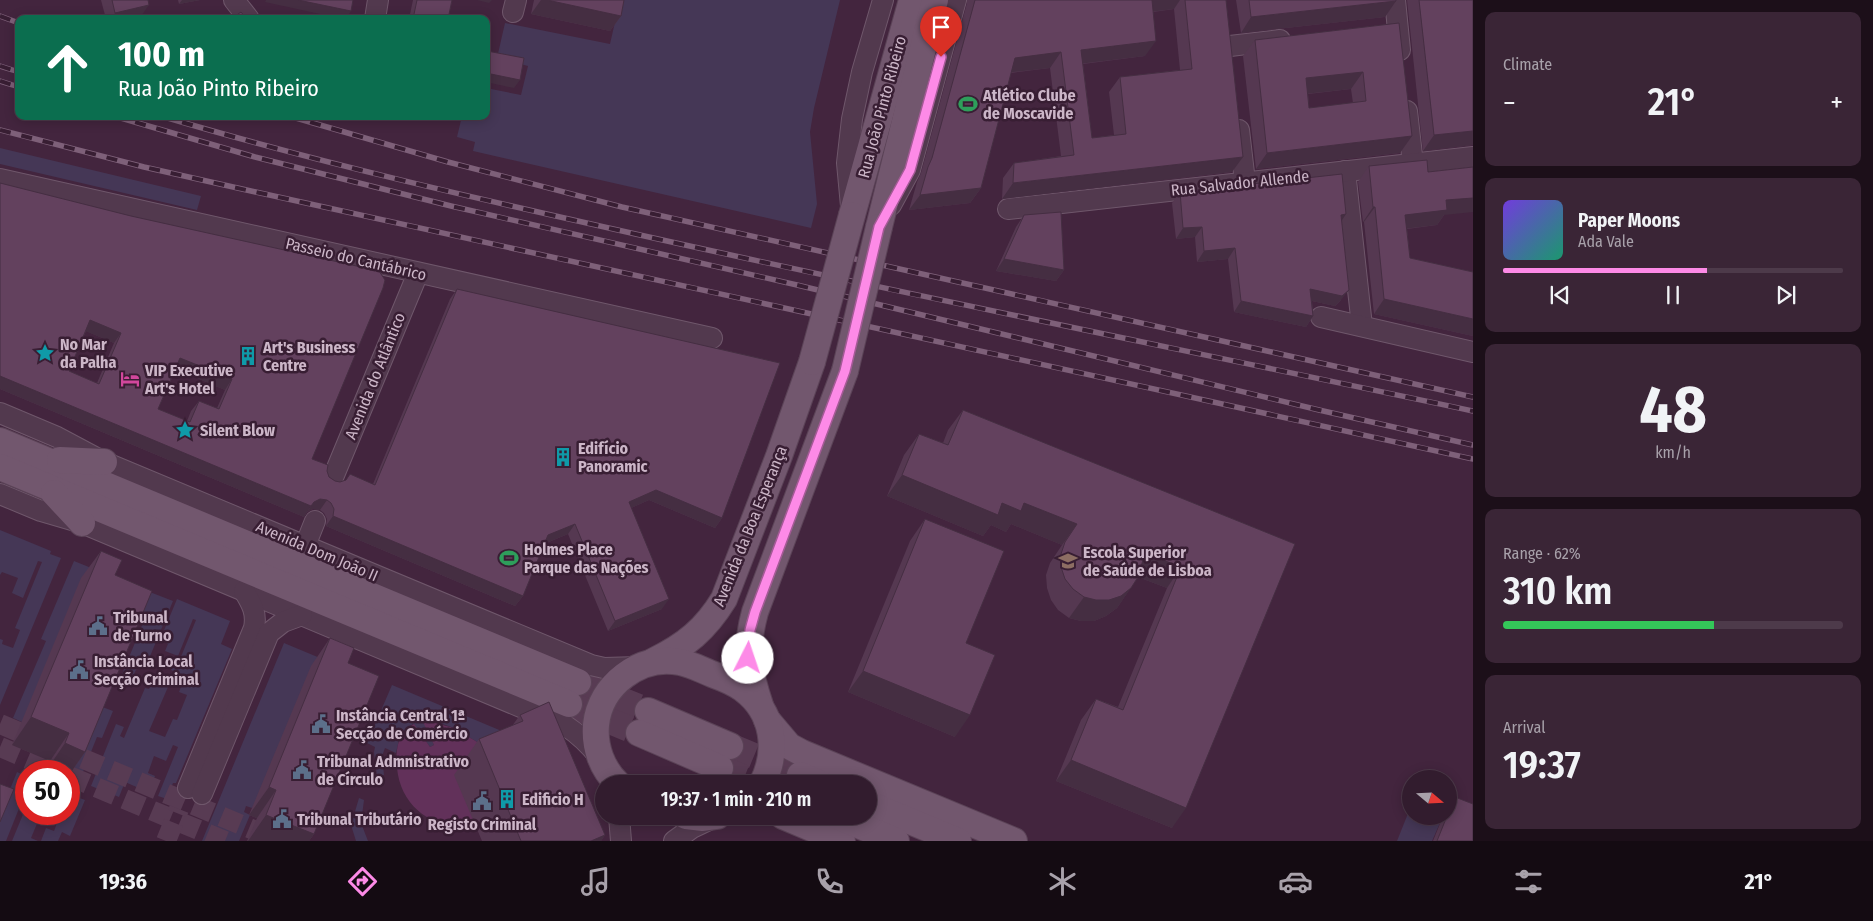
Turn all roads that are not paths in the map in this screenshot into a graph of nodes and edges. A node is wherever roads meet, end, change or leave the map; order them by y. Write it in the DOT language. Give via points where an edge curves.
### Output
graph roads {
  1 [pos="234,0"];
  2 [pos="378,0"];
  3 [pos="883,0"];
  4 [pos="912,0"];
  5 [pos="935,0"];
  6 [pos="956,0"];
  7 [pos="1395,0"];
  8 [pos="246,15"];
  9 [pos="376,15"];
  10 [pos="1398,27"];
  11 [pos="1378,29"];
  12 [pos="914,36"];
  13 [pos="1299,38"];
  14 [pos="1230,46"];
  15 [pos="1402,66"];
  16 [pos="1405,95"];
  17 [pos="1237,114"];
  18 [pos="1473,157"];
  19 [pos="1413,164"];
  20 [pos="1345,171"];
  21 [pos="0,179"];
  22 [pos="1245,182"];
  23 [pos="1008,209"];
  24 [pos="852,215"];
  25 [pos="879,227"];
  26 [pos="412,271"];
  27 [pos="1322,317"];
  28 [pos="1362,326"];
  29 [pos="712,338"];
  30 [pos="1473,352"];
  31 [pos="812,362"];
  32 [pos="845,371"];
  33 [pos="0,414"];
  34 [pos="0,441"];
  35 [pos="44,460"];
  36 [pos="104,462"];
  37 [pos="0,467"];
  38 [pos="326,478"];
  39 [pos="48,487"];
  40 [pos="0,494"];
  41 [pos="309,519"];
  42 [pos="82,523"];
  43 [pos="299,543"];
  44 [pos="244,591"];
  45 [pos="302,615"];
  46 [pos="645,665"];
  47 [pos="764,714"];
  48 [pos="643,722"];
  49 [pos="725,757"];
  50 [pos="609,774"];
  51 [pos="766,775"];
  52 [pos="877,807"];
  53 [pos="620,825"];
  54 [pos="698,825"];
  55 [pos="804,825"];
  56 [pos="858,825"];
  57 [pos="621,841"];
  58 [pos="674,841"];
  59 [pos="842,841"];
  60 [pos="896,841"];
  61 [pos="958,841"];
  62 [pos="1014,841"];
  1 -- 8 [label="street"];
  2 -- 9 [label="street"];
  3 -- 24 [label="street, Rua João Pinto Ribeiro" via="852,119 847,163"];
  4 -- 12 [label="main road, Rua João Pinto Ribeiro"];
  5 -- 12 [label="main road, Rua João Pinto Ribeiro"];
  6 -- 25 [label="street, Rua João Pinto Ribeiro" via="910,170"];
  7 -- 10 [label="street"];
  10 -- 11 [label="street"];
  10 -- 15 [label="street"];
  12 -- 24 [label="main road, Rua João Pinto Ribeiro"];
  12 -- 25 [label="main road, Rua João Pinto Ribeiro"];
  13 -- 14 [label="street"];
  16 -- 19 [label="street"];
  17 -- 22 [label="street"];
  18 -- 19 [label="street, Rua Salvador Allende"];
  19 -- 20 [label="street, Rua Salvador Allende"];
  20 -- 22 [label="street, Rua Salvador Allende"];
  20 -- 28 [label="street"];
  21 -- 26 [label="street, Passeio do Cantábrico"];
  22 -- 23 [label="street, Rua Salvador Allende"];
  24 -- 31 [label="main road, Rua João Pinto Ribeiro, bridge"];
  25 -- 32 [label="main road, Rua João Pinto Ribeiro, bridge"];
  26 -- 29 [label="street, Passeio do Cantábrico"];
  26 -- 38 [label="street, Avenida do Atlântico"];
  27 -- 28 [label="street"];
  28 -- 30 [label="street"];
  31 -- 46 [label="main road, Avenida da Boa Esperança" via="724,599 715,615 695,637"];
  32 -- 47 [label="main road, Avenida da Boa Esperança" via="750,630 748,658"];
  33 -- 36 [label="street, Avenida Dom João II" via="57,437"];
  34 -- 35 [label="main road, Avenida Dom João II"];
  35 -- 36 [label="main road"];
  35 -- 39 [label="main road, Avenida Dom João II" via="573,693"];
  36 -- 43 [label="street, Avenida Dom João II"];
  37 -- 39 [label="main road, Avenida Dom João II"];
  39 -- 42 [label="main road"];
  40 -- 42 [label="street"];
  41 -- 43 [label="street"];
  42 -- 44 [label="street"];
  43 -- 46 [label="street, Avenida Dom João II" via="591,665 613,668"];
  44 -- 45 [label="street"];
  44 -- 45 [label="street" via="255,610 256,620 195,791 270,633 283,622"];
  45 -- 50 [label="street" via="566,726 590,745"];
  46 -- 47 [label="main road" via="679,662 715,675 742,688 753,697"];
  46 -- 50 [label="main road, Avenida da Boa Esperança" via="616,682 601,705 597,718 597,745"];
  47 -- 51 [label="main road, Avenida da Boa Esperança" via="772,747"];
  47 -- 62 [label="main road" via="789,746 802,753"];
  48 -- 49 [label="main road"];
  52 -- 61 [label="main road"];
  53 -- 57 [label="street"];
  54 -- 58 [label="street"];
  55 -- 59 [label="main road"];
  56 -- 60 [label="main road"];
}
